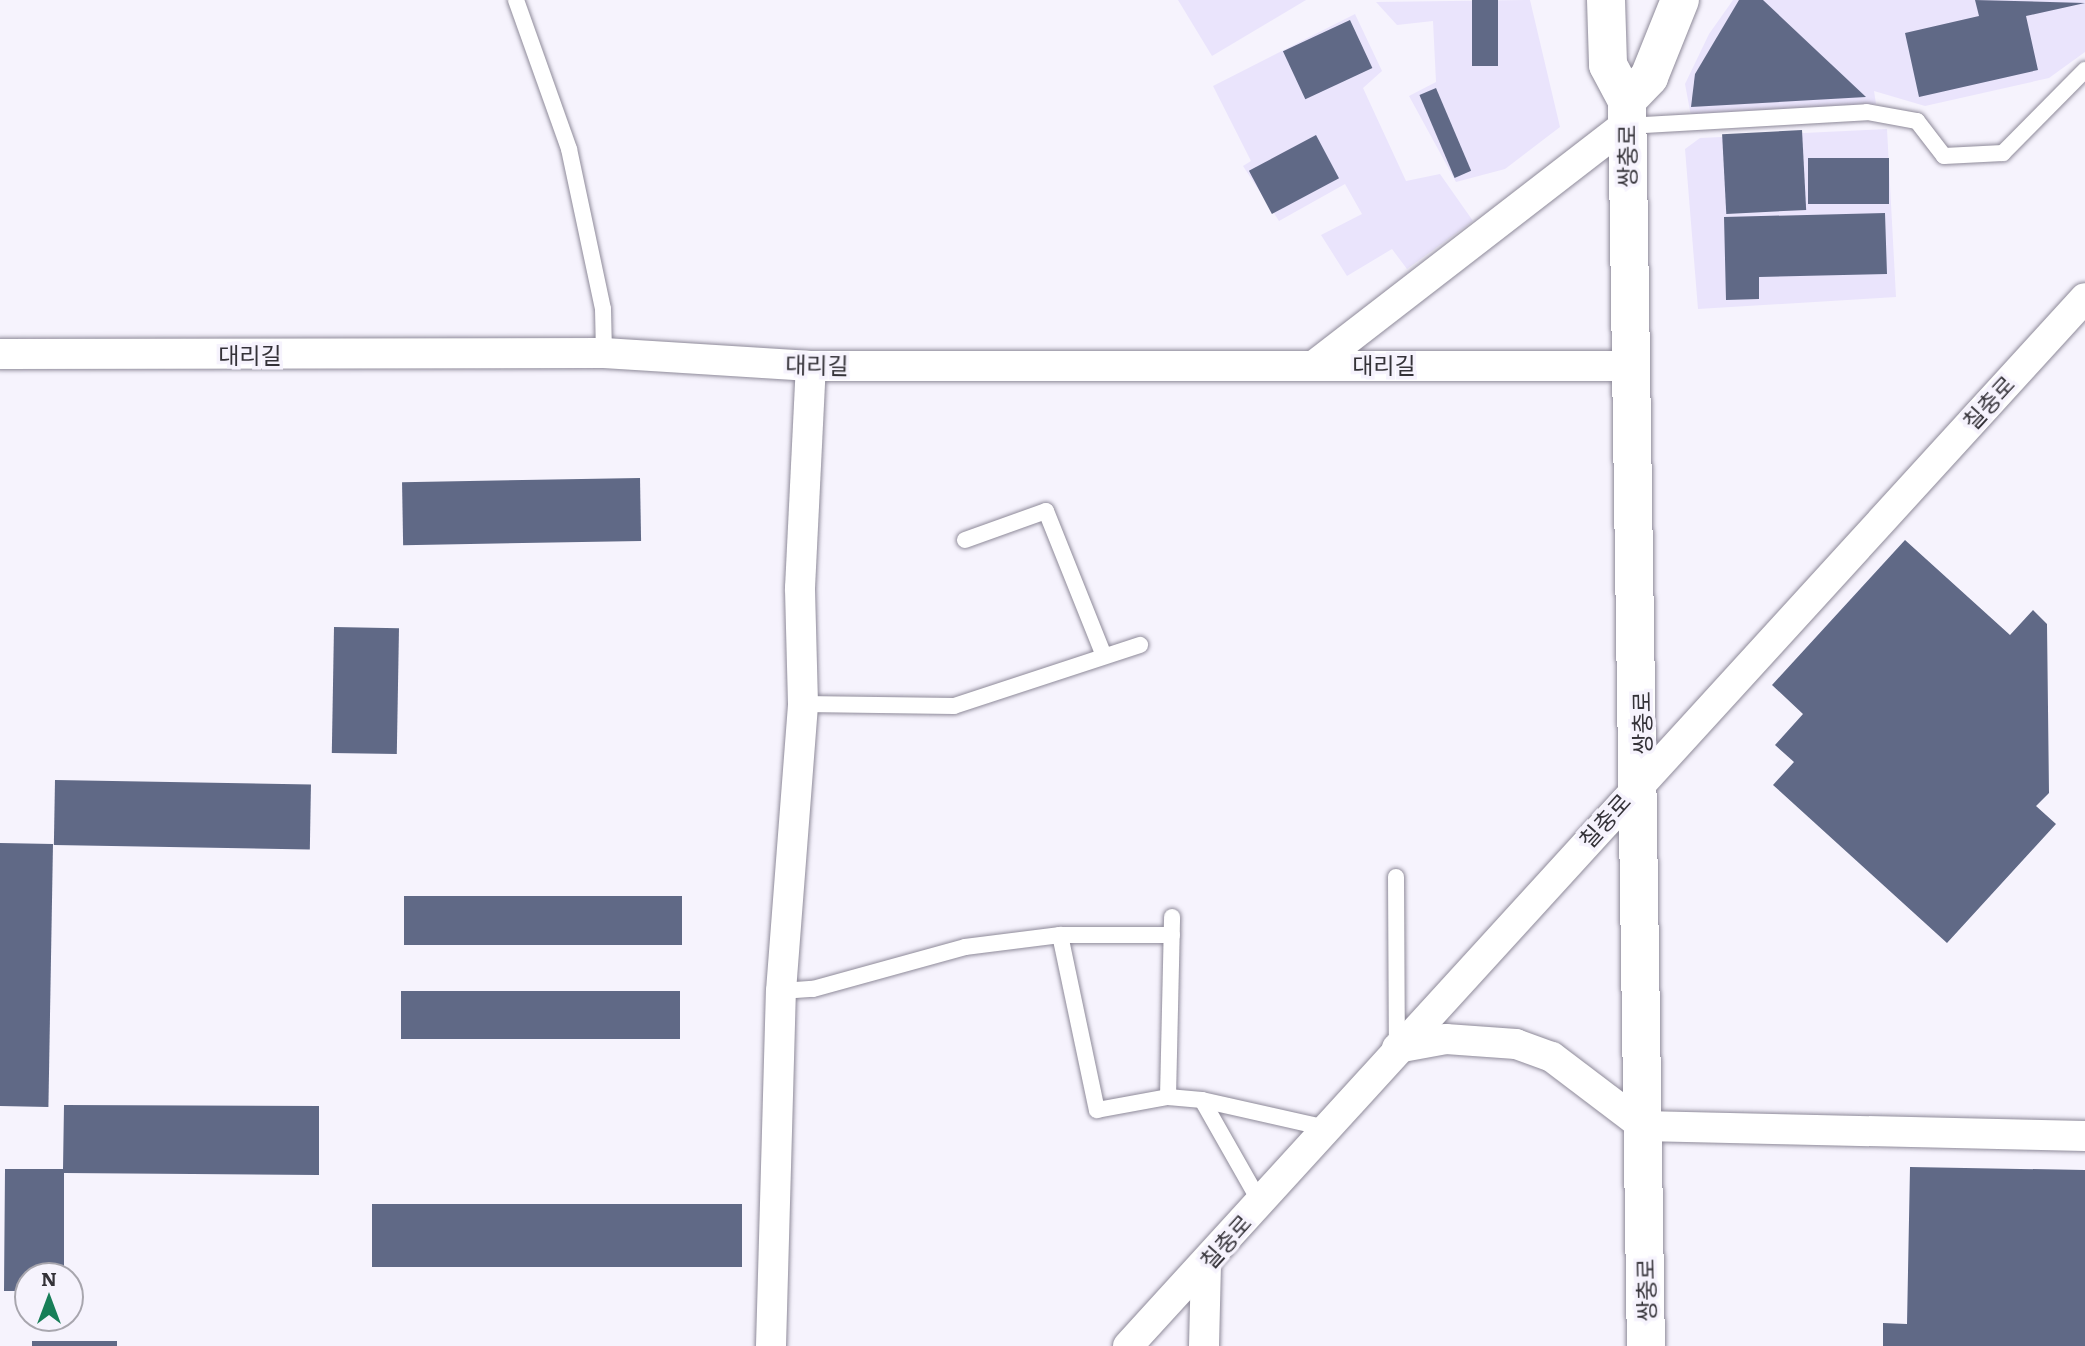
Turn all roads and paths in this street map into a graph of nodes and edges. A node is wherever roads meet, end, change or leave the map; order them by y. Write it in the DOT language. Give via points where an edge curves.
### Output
graph roads {
  1 [pos="516,0"];
  2 [pos="1606,0"];
  3 [pos="1679,0"];
  4 [pos="2085,70"];
  5 [pos="1626,113"];
  6 [pos="2085,298"];
  7 [pos="604,353"];
  8 [pos="0,354"];
  9 [pos="1315,364"];
  10 [pos="811,366"];
  11 [pos="1634,366"];
  12 [pos="965,540"];
  13 [pos="1140,645"];
  14 [pos="1104,656"];
  15 [pos="803,704"];
  16 [pos="1642,778"];
  17 [pos="1396,877"];
  18 [pos="1172,917"];
  19 [pos="1060,935"];
  20 [pos="1172,935"];
  21 [pos="781,991"];
  22 [pos="1397,1048"];
  23 [pos="1168,1097"];
  24 [pos="1202,1100"];
  25 [pos="1643,1126"];
  26 [pos="1326,1128"];
  27 [pos="2085,1136"];
  28 [pos="1260,1202"];
  29 [pos="1206,1262"];
  30 [pos="771,1346"];
  31 [pos="1128,1346"];
  32 [pos="1204,1346"];
  33 [pos="1646,1346"];
  1 -- 7 [label="lane" via="569,149 603,309"];
  2 -- 5 [label="main road, 쌍충로" via="1608,65"];
  3 -- 5 [label="main road, 쌍충로" via="1649,77"];
  4 -- 5 [label="lane" via="2003,153 1944,156 1917,121 1867,112"];
  5 -- 9 [label="street"];
  5 -- 11 [label="main road, 쌍충로"];
  6 -- 16 [label="street, 칠충로"];
  7 -- 8 [label="street, 대리길"];
  7 -- 10 [label="street, 대리길"];
  9 -- 10 [label="street, 대리길"];
  9 -- 11 [label="street, 대리길"];
  10 -- 15 [label="street" via="800,589"];
  11 -- 16 [label="main road, 쌍충로"];
  12 -- 14 [label="lane" via="1046,511"];
  13 -- 14 [label="lane"];
  14 -- 15 [label="lane" via="954,706"];
  15 -- 21 [label="street"];
  16 -- 22 [label="street, 칠충로"];
  16 -- 25 [label="main road, 쌍충로"];
  17 -- 22 [label="lane"];
  18 -- 20 [label="lane"];
  19 -- 20 [label="lane"];
  19 -- 21 [label="lane" via="965,947 813,989"];
  19 -- 23 [label="lane" via="1097,1110"];
  20 -- 23 [label="lane"];
  21 -- 30 [label="street"];
  22 -- 25 [label="street" via="1446,1039 1516,1044 1571,1069"];
  22 -- 26 [label="street, 칠충로"];
  23 -- 24 [label="lane"];
  24 -- 26 [label="lane"];
  24 -- 28 [label="lane"];
  25 -- 27 [label="street"];
  25 -- 33 [label="main road, 쌍충로"];
  26 -- 28 [label="street, 칠충로"];
  28 -- 29 [label="street, 칠충로"];
  29 -- 31 [label="street, 칠충로"];
  29 -- 32 [label="street"];
}
